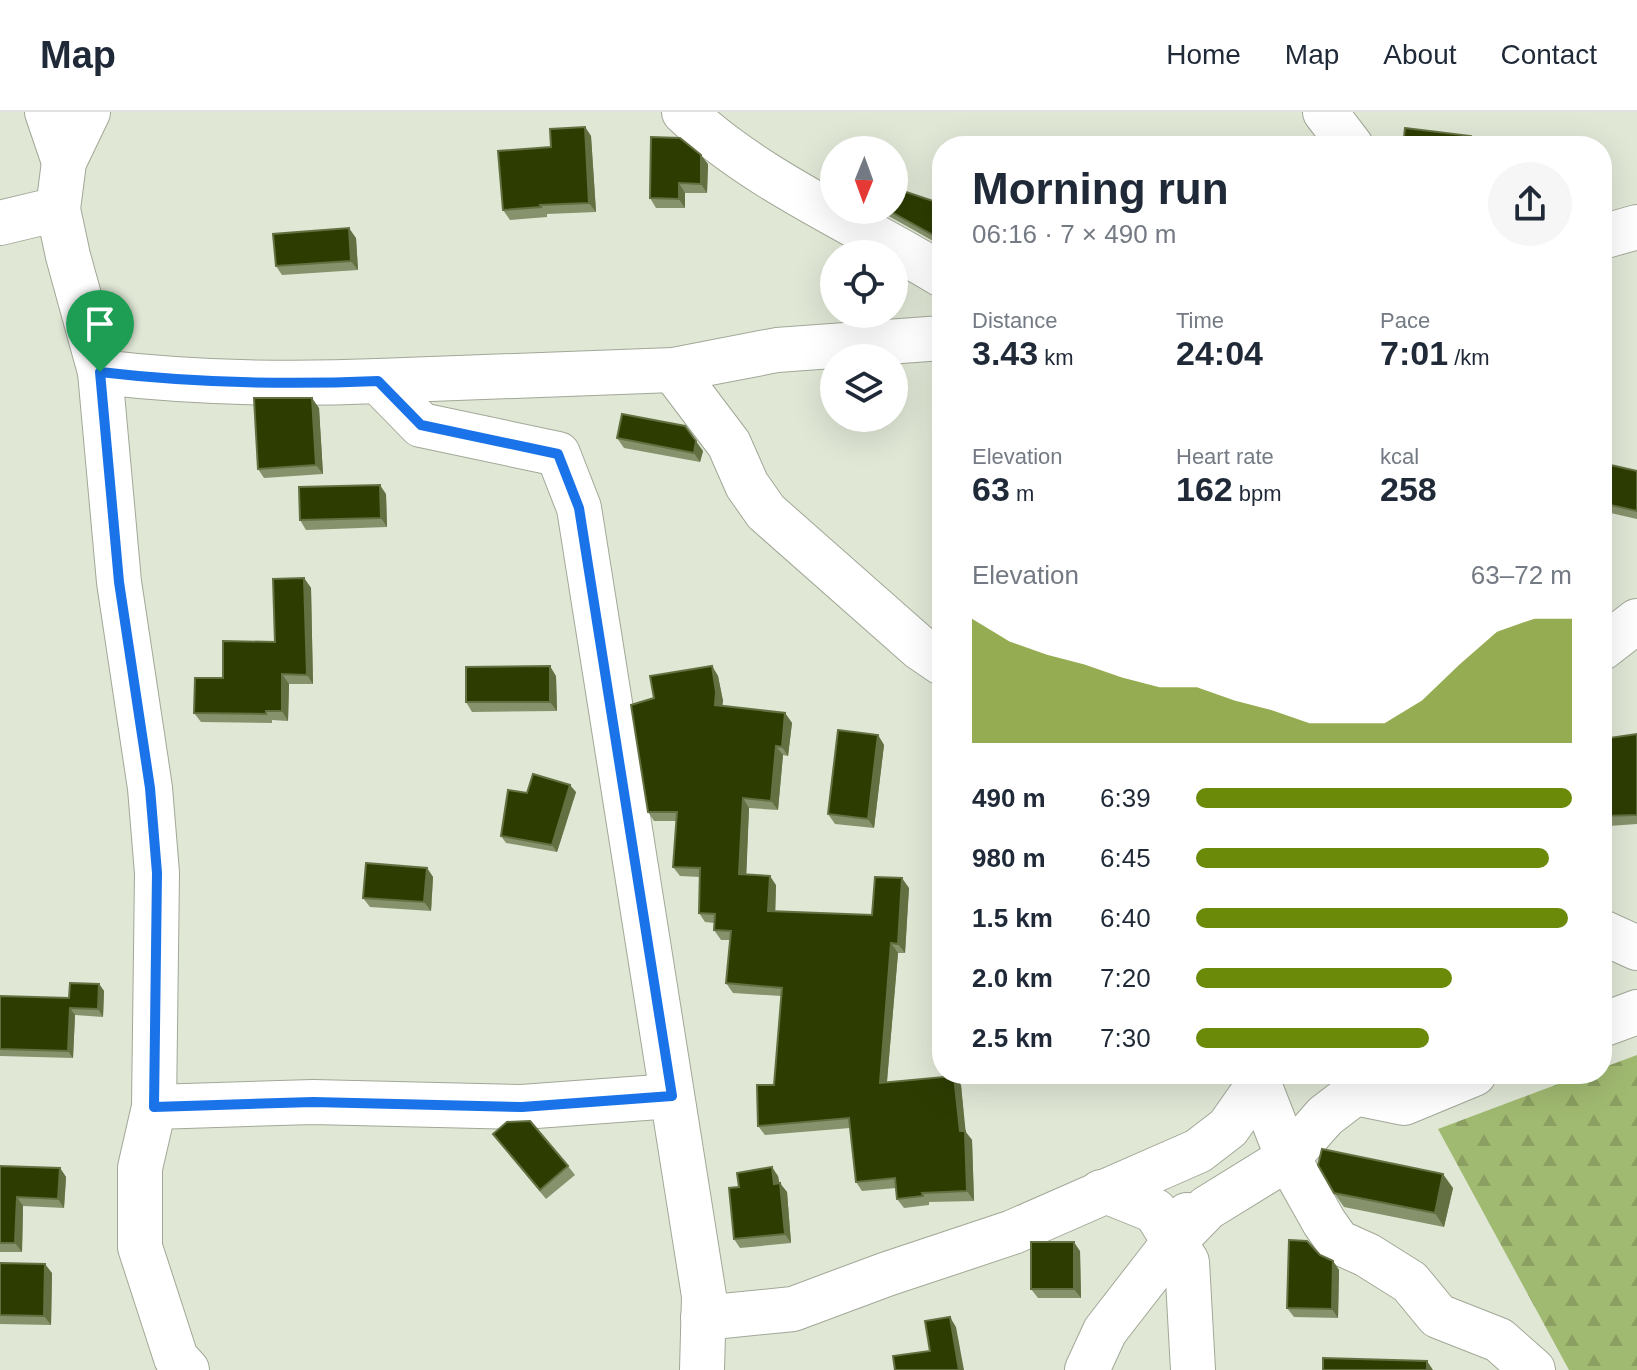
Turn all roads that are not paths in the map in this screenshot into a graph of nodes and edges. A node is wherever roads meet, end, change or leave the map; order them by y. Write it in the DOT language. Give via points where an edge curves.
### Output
graph roads {
  1 [pos="47,112"];
  2 [pos="88,112"];
  3 [pos="684,112"];
  4 [pos="1325,112"];
  5 [pos="1343,136"];
  6 [pos="64,162"];
  7 [pos="58,209"];
  8 [pos="0,223"];
  9 [pos="1637,227"];
  10 [pos="1612,234"];
  11 [pos="932,269"];
  12 [pos="932,339"];
  13 [pos="673,370"];
  14 [pos="100,372"];
  15 [pos="378,381"];
  16 [pos="1637,621"];
  17 [pos="1612,640"];
  18 [pos="932,656"];
  19 [pos="1612,937"];
  20 [pos="1637,948"];
  21 [pos="1637,1012"];
  22 [pos="1612,1021"];
  23 [pos="1256,1084"];
  24 [pos="1261,1084"];
  25 [pos="1414,1085"];
  26 [pos="672,1096"];
  27 [pos="154,1107"];
  28 [pos="1228,1128"];
  29 [pos="1288,1158"];
  30 [pos="1244,1184"];
  31 [pos="1198,1190"];
  32 [pos="1104,1192"];
  33 [pos="1174,1242"];
  34 [pos="703,1318"];
  35 [pos="179,1366"];
  36 [pos="702,1370"];
  37 [pos="1087,1370"];
  38 [pos="1193,1370"];
  39 [pos="1533,1370"];
  1 -- 6 [label="street"];
  2 -- 6 [label="street"];
  3 -- 11 [label="street" via="767,175"];
  4 -- 5 [label="street"];
  6 -- 7 [label="street"];
  7 -- 8 [label="street"];
  7 -- 14 [label="street"];
  9 -- 10 [label="street"];
  12 -- 13 [label="street" via="777,350"];
  13 -- 15 [label="street"];
  13 -- 18 [label="street" via="729,444 766,512"];
  14 -- 15 [label="street" via="288,385"];
  14 -- 27 [label="street" via="119,582 156,859"];
  15 -- 26 [label="street" via="421,425 558,454 579,508"];
  16 -- 17 [label="street"];
  19 -- 20 [label="street"];
  21 -- 22 [label="street"];
  23 -- 28 [label="street"];
  24 -- 29 [label="street"];
  25 -- 29 [label="street" via="1404,1103 1355,1093 1325,1116"];
  26 -- 27 [label="street" via="522,1107 313,1102"];
  26 -- 34 [label="street" via="704,1296"];
  27 -- 35 [label="street" via="140,1168 140,1247"];
  28 -- 31 [label="street"];
  28 -- 32 [label="street" via="1198,1151"];
  29 -- 30 [label="street"];
  29 -- 39 [label="street" via="1338,1242 1410,1282 1438,1316 1499,1340"];
  30 -- 31 [label="street"];
  30 -- 33 [label="street" via="1207,1208"];
  31 -- 32 [label="street"];
  31 -- 33 [label="street"];
  32 -- 33 [label="street" via="1155,1211"];
  32 -- 34 [label="street" via="1013,1232 793,1309"];
  33 -- 37 [label="street" via="1105,1331"];
  33 -- 38 [label="street" via="1187,1262"];
  34 -- 36 [label="street"];
}
